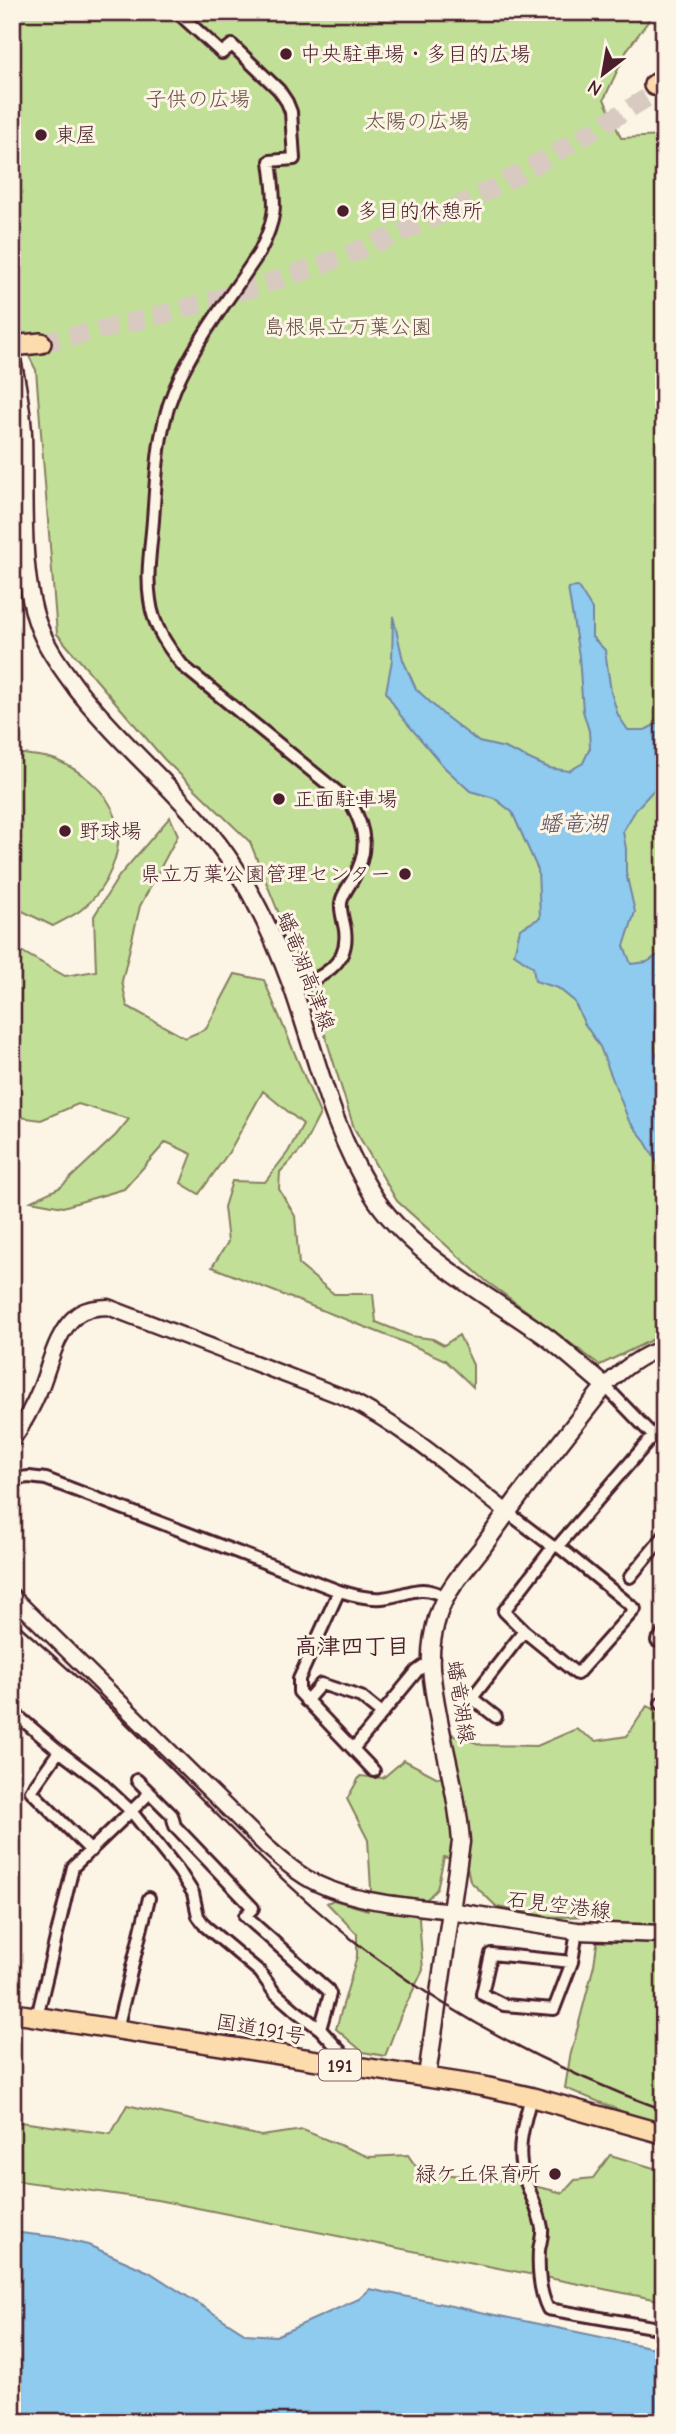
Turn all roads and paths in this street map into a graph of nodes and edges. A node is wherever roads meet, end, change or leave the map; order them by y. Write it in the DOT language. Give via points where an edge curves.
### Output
graph roads {
  1 [pos="177,12"];
  2 [pos="39,339"];
  3 [pos="14,345"];
  4 [pos="292,988"];
  5 [pos="664,1348"];
  6 [pos="605,1386"];
  7 [pos="653,1436"];
  8 [pos="12,1440"];
  9 [pos="664,1447"];
  10 [pos="12,1479"];
  11 [pos="507,1512"];
  12 [pos="664,1536"];
  13 [pos="556,1547"];
  14 [pos="630,1577"];
  15 [pos="339,1591"];
  16 [pos="12,1596"];
  17 [pos="446,1597"];
  18 [pos="524,1631"];
  19 [pos="431,1666"];
  20 [pos="306,1701"];
  21 [pos="12,1711"];
  22 [pos="382,1714"];
  23 [pos="496,1717"];
  24 [pos="354,1749"];
  25 [pos="59,1751"];
  26 [pos="374,1771"];
  27 [pos="131,1811"];
  28 [pos="91,1852"];
  29 [pos="149,1898"];
  30 [pos="450,1911"];
  31 [pos="577,1931"];
  32 [pos="664,1934"];
  33 [pos="572,1962"];
  34 [pos="12,2013"];
  35 [pos="37,2017"];
  36 [pos="117,2029"];
  37 [pos="320,2029"];
  38 [pos="341,2065"];
  39 [pos="428,2076"];
  40 [pos="531,2097"];
  41 [pos="664,2134"];
  42 [pos="664,2329"];
  1 -- 4 [label="street" via="222,53 232,45 279,90 291,112 294,159 271,161 275,201 270,233 181,373 168,403 159,435 148,574 156,624 183,666 351,803 361,821 364,854 341,903 344,949 334,967 315,981"];
  2 -- 3 [label="highway"];
  3 -- 4 [label="main road, 蟠竜湖高津線" via="23,429 25,547 40,630 58,664 92,707 225,853 264,916"];
  4 -- 6 [label="main road, 蟠竜湖高津線" via="337,1126 372,1195 428,1255 550,1339"];
  5 -- 6 [label="street" via="628,1365"];
  6 -- 7 [label="street"];
  6 -- 11 [label="main road, 蟠竜湖線"];
  7 -- 9 [label="street"];
  7 -- 13 [label="street"];
  8 -- 11 [label="street" via="31,1411 68,1325 78,1314 108,1307 369,1410"];
  10 -- 15 [label="street" via="46,1479"];
  11 -- 13 [label="street"];
  11 -- 17 [label="main road, 蟠竜湖線"];
  12 -- 14 [label="street"];
  13 -- 18 [label="street" via="504,1611"];
  13 -- 18 [label="street" via="635,1609 577,1674"];
  15 -- 17 [label="street" via="382,1598 430,1589"];
  15 -- 20 [label="street" via="299,1679 299,1692"];
  16 -- 30 [label="street" via="288,1865 317,1884 345,1894"];
  17 -- 19 [label="main road, 蟠竜湖線" via="432,1642"];
  18 -- 23 [label="street" via="472,1698"];
  19 -- 22 [label="street" via="417,1671"];
  19 -- 30 [label="main road, 蟠竜湖線" via="459,1808 461,1842"];
  20 -- 22 [label="street" via="321,1684 361,1697"];
  20 -- 24 [label="street"];
  21 -- 25 [label="street"];
  22 -- 24 [label="street"];
  24 -- 26 [label="street"];
  25 -- 27 [label="street"];
  25 -- 28 [label="street" via="32,1791"];
  27 -- 28 [label="street"];
  27 -- 37 [label="street" via="179,1871 205,1926"];
  27 -- 37 [label="street" via="150,1793 137,1780 172,1815 175,1826 253,1908 245,1916 328,1990"];
  28 -- 35 [label="street" via="73,1867"];
  29 -- 36 [label="street"];
  30 -- 31 [label="main road, 石見空港線"];
  30 -- 39 [label="main road, 蟠竜湖線"];
  31 -- 32 [label="main road, 石見空港線"];
  31 -- 33 [label="street"];
  33 -- 33 [label="street" via="491,1954 482,1994 504,2005 554,2009"];
  34 -- 35 [label="highway, 国道191号 / 191"];
  35 -- 36 [label="highway, 国道191号 / 191"];
  36 -- 38 [label="highway, 国道191号 / 191"];
  37 -- 38 [label="street" via="341,2052"];
  38 -- 39 [label="highway, 国道191号 / 191"];
  39 -- 40 [label="highway, 国道191号 / 191"];
  40 -- 41 [label="highway, 国道191号 / 191"];
  40 -- 42 [label="street" via="521,2137 521,2159 542,2231 539,2271 548,2308"];
}
